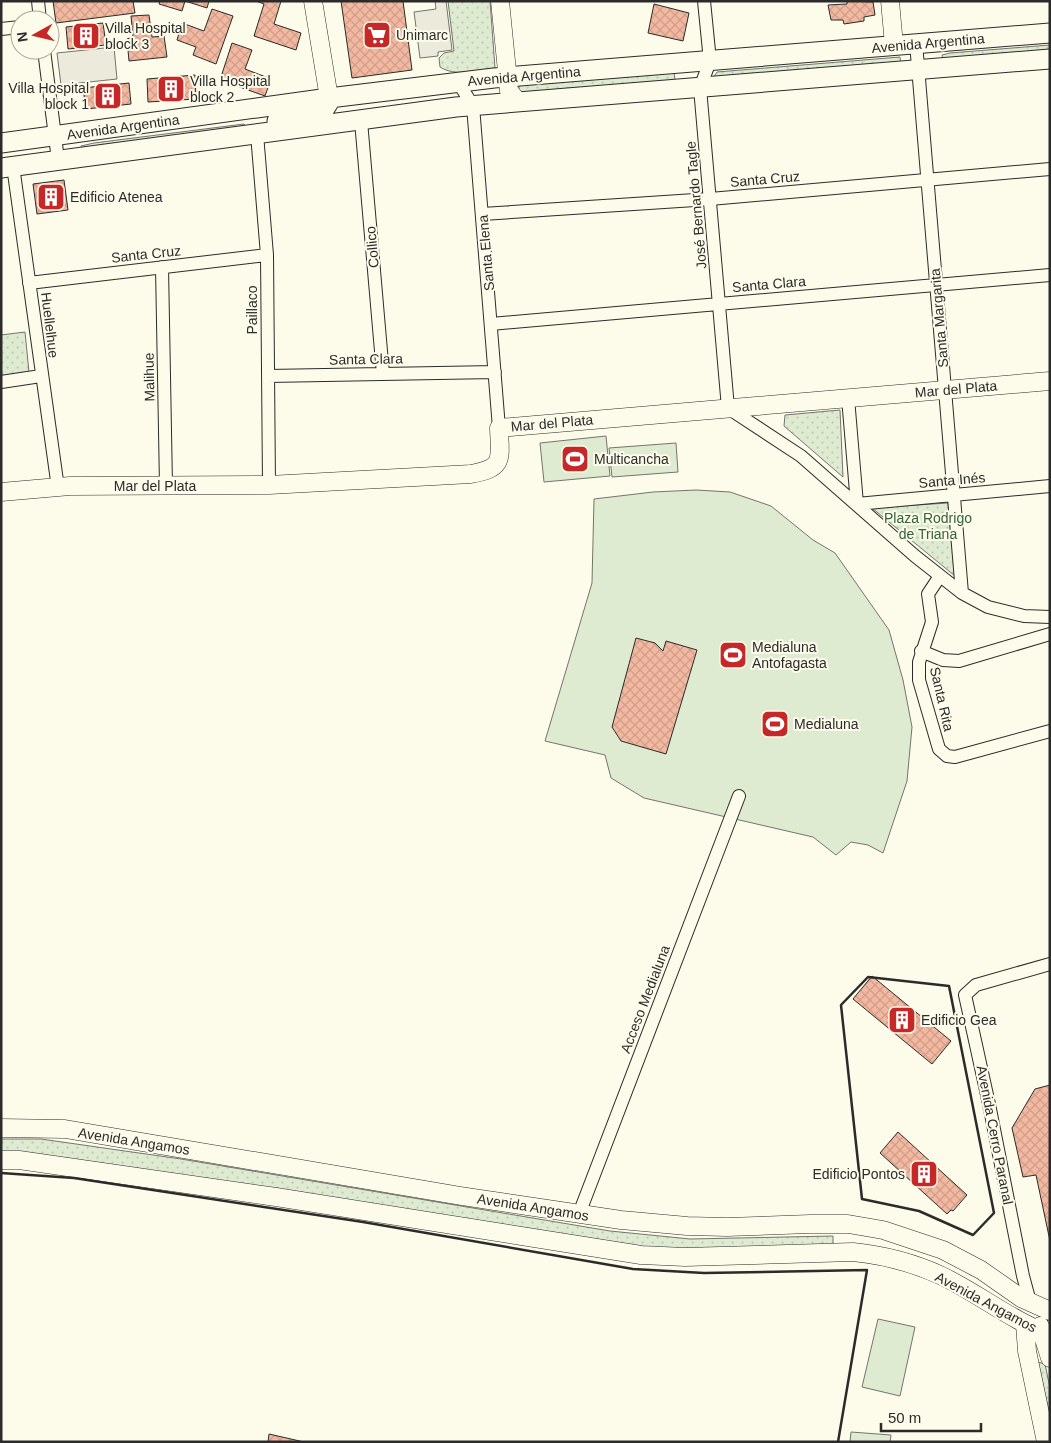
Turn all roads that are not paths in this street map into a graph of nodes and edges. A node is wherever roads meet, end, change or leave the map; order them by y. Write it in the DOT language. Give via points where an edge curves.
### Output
graph roads {
  1 [pos="313,1"];
  2 [pos="500,1"];
  3 [pos="704,1"];
  4 [pos="890,1"];
  5 [pos="1050,33"];
  6 [pos="916,43"];
  7 [pos="894,45"];
  8 [pos="1050,59"];
  9 [pos="45,60"];
  10 [pos="710,61"];
  11 [pos="918,70"];
  12 [pos="506,77"];
  13 [pos="458,82"];
  14 [pos="700,88"];
  15 [pos="330,98"];
  16 [pos="518,102"];
  17 [pos="473,106"];
  18 [pos="361,121"];
  19 [pos="257,134"];
  20 [pos="54,136"];
  21 [pos="1,142"];
  22 [pos="58,160"];
  23 [pos="7,167"];
  24 [pos="1050,169"];
  25 [pos="928,180"];
  26 [pos="710,199"];
  27 [pos="482,214"];
  28 [pos="267,256"];
  29 [pos="162,267"];
  30 [pos="1050,275"];
  31 [pos="29,282"];
  32 [pos="936,284"];
  33 [pos="719,303"];
  34 [pos="491,324"];
  35 [pos="495,372"];
  36 [pos="383,374"];
  37 [pos="41,376"];
  38 [pos="268,376"];
  39 [pos="1050,381"];
  40 [pos="1,382"];
  41 [pos="945,390"];
  42 [pos="848,398"];
  43 [pos="728,408"];
  44 [pos="500,428"];
  45 [pos="269,485"];
  46 [pos="166,486"];
  47 [pos="1050,486"];
  48 [pos="58,488"];
  49 [pos="1,492"];
  50 [pos="954,495"];
  51 [pos="857,504"];
  52 [pos="940,576"];
  53 [pos="962,593"];
  54 [pos="1050,616"];
  55 [pos="1050,634"];
  56 [pos="921,651"];
  57 [pos="1050,731"];
  58 [pos="738,796"];
  59 [pos="1050,964"];
  60 [pos="1,1128"];
  61 [pos="1,1160"];
  62 [pos="578,1214"];
  63 [pos="1026,1300"];
  64 [pos="1050,1311"];
  65 [pos="1025,1324"];
  66 [pos="1046,1334"];
  67 [pos="1050,1358"];
  68 [pos="1046,1442"];
  1 -- 15 [label="main road"];
  2 -- 12 [label="main road"];
  3 -- 10 [label="street, José Bernardo Tagle"];
  4 -- 7 [label="main road"];
  5 -- 6 [label="main road, Avenida Argentina"];
  6 -- 7 [label="main road, Avenida Argentina"];
  6 -- 11 [label="street, Santa Margarita"];
  7 -- 10 [label="main road, Avenida Argentina"];
  8 -- 11 [label="main road, Avenida Argentina"];
  9 -- 20 [label="street"];
  10 -- 12 [label="main road, Avenida Argentina"];
  10 -- 14 [label="street, José Bernardo Tagle"];
  11 -- 14 [label="main road, Avenida Argentina"];
  11 -- 25 [label="street, Santa Margarita"];
  12 -- 13 [label="main road, Avenida Argentina"];
  12 -- 16 [label="main road" via="509,91"];
  13 -- 15 [label="main road, Avenida Argentina"];
  13 -- 17 [label="street, Santa Elena"];
  14 -- 16 [label="main road, Avenida Argentina"];
  14 -- 26 [label="street, José Bernardo Tagle"];
  15 -- 19 [label="main road" via="324,110 268,123"];
  15 -- 20 [label="main road, Avenida Argentina"];
  16 -- 17 [label="main road, Avenida Argentina"];
  17 -- 18 [label="main road, Avenida Argentina"];
  17 -- 27 [label="street, Santa Elena"];
  18 -- 19 [label="main road, Avenida Argentina"];
  18 -- 36 [label="street, Collico"];
  19 -- 22 [label="main road, Avenida Argentina"];
  19 -- 28 [label="street, Paillaco"];
  20 -- 21 [label="main road, Avenida Argentina"];
  20 -- 22 [label="street"];
  22 -- 23 [label="main road, Avenida Argentina"];
  23 -- 31 [label="street, Huellelhue"];
  24 -- 25 [label="street, Santa Cruz"];
  25 -- 26 [label="street, Santa Cruz"];
  25 -- 32 [label="street, Santa Margarita"];
  26 -- 27 [label="street, Santa Cruz"];
  26 -- 33 [label="street, José Bernardo Tagle"];
  27 -- 34 [label="street, Santa Elena"];
  28 -- 29 [label="street, Santa Cruz"];
  28 -- 38 [label="street, Paillaco"];
  29 -- 31 [label="street, Santa Cruz"];
  29 -- 46 [label="street, Malihue"];
  30 -- 32 [label="street, Santa Clara"];
  31 -- 37 [label="street, Huellelhue"];
  32 -- 33 [label="street, Santa Clara"];
  32 -- 41 [label="street, Santa Margarita"];
  33 -- 34 [label="street, Santa Clara"];
  33 -- 43 [label="street, José Bernardo Tagle"];
  34 -- 35 [label="street, Santa Elena"];
  35 -- 36 [label="street, Santa Clara"];
  35 -- 44 [label="street, Santa Elena"];
  36 -- 38 [label="street, Santa Clara"];
  37 -- 40 [label="street"];
  37 -- 48 [label="street, Huellelhue"];
  38 -- 45 [label="street, Paillaco"];
  39 -- 41 [label="main road, Mar del Plata"];
  41 -- 42 [label="main road, Mar del Plata"];
  41 -- 50 [label="street, Santa Margarita"];
  42 -- 43 [label="main road, Mar del Plata"];
  42 -- 51 [label="street"];
  43 -- 44 [label="main road, Mar del Plata"];
  43 -- 51 [label="street" via="801,456"];
  44 -- 45 [label="main road, Mar del Plata" via="500,456 489,471"];
  45 -- 46 [label="main road, Mar del Plata"];
  46 -- 48 [label="main road, Mar del Plata"];
  47 -- 50 [label="street, Santa Inés"];
  48 -- 49 [label="main road, Mar del Plata"];
  50 -- 51 [label="street, Santa Inés"];
  50 -- 53 [label="street, Santa Margarita"];
  51 -- 52 [label="street"];
  52 -- 53 [label="street"];
  52 -- 56 [label="street, Santa Rita" via="928,594 932,622"];
  53 -- 54 [label="street" via="988,607 1024,616"];
  55 -- 56 [label="street" via="959,661 943,660"];
  56 -- 57 [label="street, Santa Rita" via="919,680 939,748 947,756 955,757"];
  58 -- 62 [label="street, Acceso Medialuna"];
  59 -- 63 [label="street, Avenida Cerro Paranal" via="976,985 965,995"];
  60 -- 62 [label="main road, Avenida Angamos" via="65,1130"];
  61 -- 65 [label="main road, Avenida Angamos" via="276,1197 641,1254 686,1257 875,1254 942,1276"];
  62 -- 63 [label="main road, Avenida Angamos" via="687,1226 848,1224 883,1230 943,1250"];
  63 -- 64 [label="main road, Avenida Angamos"];
  63 -- 65 [label="street, Avenida Cerro Paranal"];
  63 -- 66 [label="main road, Avenida Cerro Paranal"];
  65 -- 66 [label="main road, Avenida Angamos"];
  65 -- 68 [label="main road, Avenida Cerro Paranal" via="1026,1351"];
  66 -- 67 [label="main road, Avenida Cerro Paranal"];
}
